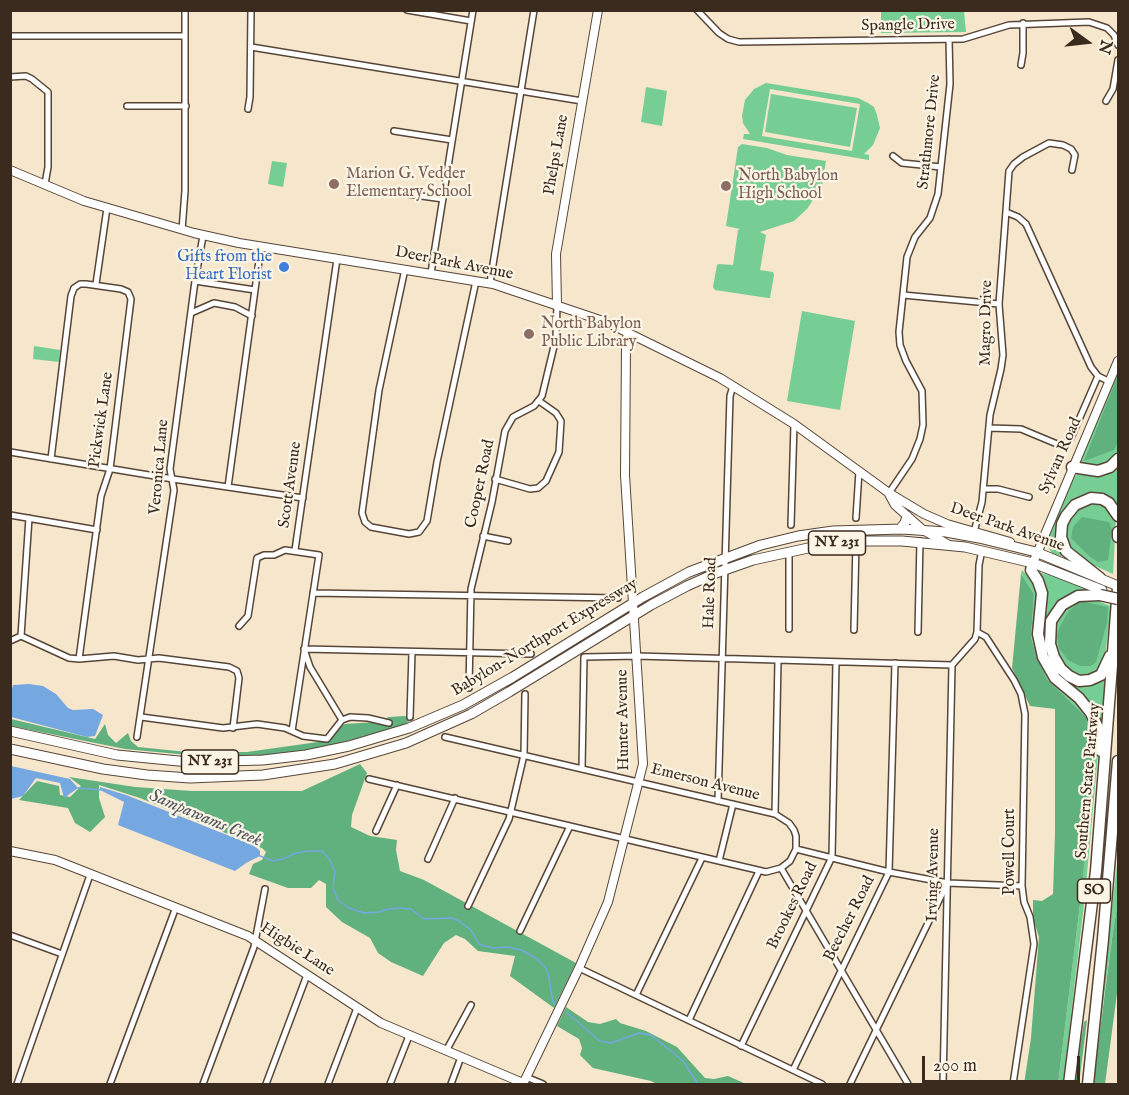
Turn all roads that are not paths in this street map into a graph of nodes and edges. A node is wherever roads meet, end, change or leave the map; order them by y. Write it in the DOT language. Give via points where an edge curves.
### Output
graph roads {
  1 [pos="186,10"];
  2 [pos="251,10"];
  3 [pos="407,10"];
  4 [pos="473,10"];
  5 [pos="534,10"];
  6 [pos="598,10"];
  7 [pos="697,10"];
  8 [pos="471,21"];
  9 [pos="1023,23"];
  10 [pos="10,36"];
  11 [pos="185,36"];
  12 [pos="950,39"];
  13 [pos="1119,45"];
  14 [pos="251,46"];
  15 [pos="1119,60"];
  16 [pos="1021,65"];
  17 [pos="10,77"];
  18 [pos="462,80"];
  19 [pos="521,90"];
  20 [pos="582,100"];
  21 [pos="1106,101"];
  22 [pos="127,106"];
  23 [pos="186,106"];
  24 [pos="248,109"];
  25 [pos="394,130"];
  26 [pos="452,140"];
  27 [pos="893,156"];
  28 [pos="941,167"];
  29 [pos="10,170"];
  30 [pos="1071,170"];
  31 [pos="45,184"];
  32 [pos="386,191"];
  33 [pos="443,200"];
  34 [pos="107,208"];
  35 [pos="1006,212"];
  36 [pos="182,230"];
  37 [pos="204,236"];
  38 [pos="261,246"];
  39 [pos="337,258"];
  40 [pos="405,269"];
  41 [pos="431,273"];
  42 [pos="195,281"];
  43 [pos="477,281"];
  44 [pos="490,283"];
  45 [pos="96,284"];
  46 [pos="255,290"];
  47 [pos="903,295"];
  48 [pos="999,304"];
  49 [pos="557,305"];
  50 [pos="191,314"];
  51 [pos="252,316"];
  52 [pos="628,332"];
  53 [pos="1119,361"];
  54 [pos="1098,376"];
  55 [pos="1110,382"];
  56 [pos="733,386"];
  57 [pos="539,401"];
  58 [pos="794,424"];
  59 [pos="989,428"];
  60 [pos="10,452"];
  61 [pos="51,459"];
  62 [pos="1119,459"];
  63 [pos="1072,467"];
  64 [pos="110,469"];
  65 [pos="859,471"];
  66 [pos="173,479"];
  67 [pos="495,479"];
  68 [pos="228,487"];
  69 [pos="984,489"];
  70 [pos="889,493"];
  71 [pos="1029,497"];
  72 [pos="303,498"];
  73 [pos="10,515"];
  74 [pos="907,516"];
  75 [pos="1119,516"];
  76 [pos="29,518"];
  77 [pos="856,518"];
  78 [pos="791,525"];
  79 [pos="900,529"];
  80 [pos="97,530"];
  81 [pos="923,530"];
  82 [pos="974,532"];
  83 [pos="1119,532"];
  84 [pos="483,536"];
  85 [pos="1119,537"];
  86 [pos="508,541"];
  87 [pos="920,541"];
  88 [pos="855,542"];
  89 [pos="950,545"];
  90 [pos="1021,548"];
  91 [pos="295,550"];
  92 [pos="982,550"];
  93 [pos="789,551"];
  94 [pos="726,557"];
  95 [pos="1034,558"];
  96 [pos="726,569"];
  97 [pos="1119,587"];
  98 [pos="1101,588"];
  99 [pos="313,593"];
  100 [pos="471,595"];
  101 [pos="618,598"];
  102 [pos="1119,599"];
  103 [pos="634,603"];
  104 [pos="635,615"];
  105 [pos="239,626"];
  106 [pos="789,629"];
  107 [pos="854,630"];
  108 [pos="918,632"];
  109 [pos="977,632"];
  110 [pos="21,636"];
  111 [pos="10,641"];
  112 [pos="1114,644"];
  113 [pos="304,649"];
  114 [pos="412,652"];
  115 [pos="469,653"];
  116 [pos="531,654"];
  117 [pos="637,656"];
  118 [pos="149,658"];
  119 [pos="723,658"];
  120 [pos="79,659"];
  121 [pos="778,660"];
  122 [pos="836,662"];
  123 [pos="895,663"];
  124 [pos="952,665"];
  125 [pos="469,688"];
  126 [pos="525,694"];
  127 [pos="141,717"];
  128 [pos="410,717"];
  129 [pos="342,720"];
  130 [pos="389,723"];
  131 [pos="233,728"];
  132 [pos="10,731"];
  133 [pos="292,731"];
  134 [pos="137,737"];
  135 [pos="445,737"];
  136 [pos="10,749"];
  137 [pos="524,755"];
  138 [pos="1119,761"];
  139 [pos="582,769"];
  140 [pos="369,779"];
  141 [pos="639,781"];
  142 [pos="397,785"];
  143 [pos="1103,794"];
  144 [pos="455,798"];
  145 [pos="718,801"];
  146 [pos="733,804"];
  147 [pos="1119,804"];
  148 [pos="510,812"];
  149 [pos="775,814"];
  150 [pos="1114,824"];
  151 [pos="570,826"];
  152 [pos="376,831"];
  153 [pos="624,839"];
  154 [pos="796,849"];
  155 [pos="10,851"];
  156 [pos="832,856"];
  157 [pos="702,858"];
  158 [pos="428,859"];
  159 [pos="719,861"];
  160 [pos="781,868"];
  161 [pos="759,871"];
  162 [pos="889,872"];
  163 [pos="90,875"];
  164 [pos="948,883"];
  165 [pos="1022,886"];
  166 [pos="265,889"];
  167 [pos="468,906"];
  168 [pos="176,907"];
  169 [pos="806,910"];
  170 [pos="520,931"];
  171 [pos="10,935"];
  172 [pos="255,940"];
  173 [pos="62,954"];
  174 [pos="579,968"];
  175 [pos="841,968"];
  176 [pos="307,975"];
  177 [pos="636,996"];
  178 [pos="471,1005"];
  179 [pos="357,1008"];
  180 [pos="689,1020"];
  181 [pos="876,1030"];
  182 [pos="409,1036"];
  183 [pos="741,1046"];
  184 [pos="446,1051"];
  185 [pos="461,1057"];
  186 [pos="793,1070"];
  187 [pos="524,1082"];
  188 [pos="16,1084"];
  189 [pos="110,1084"];
  190 [pos="203,1084"];
  191 [pos="266,1084"];
  192 [pos="328,1084"];
  193 [pos="390,1084"];
  194 [pos="451,1084"];
  195 [pos="543,1084"];
  196 [pos="822,1084"];
  197 [pos="850,1084"];
  198 [pos="908,1084"];
  199 [pos="944,1084"];
  200 [pos="1013,1084"];
  201 [pos="1069,1084"];
  202 [pos="1088,1084"];
  1 -- 11 [label="street"];
  2 -- 14 [label="street"];
  3 -- 8 [label="street"];
  4 -- 8 [label="street"];
  5 -- 19 [label="street"];
  6 -- 20 [label="street, Phelps Lane"];
  7 -- 12 [label="street, Spangle Drive" via="719,33 739,42"];
  8 -- 18 [label="street"];
  9 -- 12 [label="street, Spangle Drive"];
  9 -- 13 [label="street, Spangle Drive" via="1098,24 1114,35"];
  9 -- 16 [label="street"];
  10 -- 11 [label="street"];
  11 -- 23 [label="street"];
  12 -- 28 [label="street, Strathmore Drive" via="950,84"];
  14 -- 18 [label="street"];
  14 -- 24 [label="street"];
  15 -- 21 [label="street" via="1113,90"];
  17 -- 31 [label="street" via="26,76 48,92"];
  18 -- 19 [label="street"];
  18 -- 26 [label="street"];
  19 -- 20 [label="street"];
  19 -- 44 [label="street"];
  20 -- 49 [label="street, Phelps Lane" via="556,254"];
  22 -- 23 [label="street"];
  23 -- 36 [label="street"];
  25 -- 26 [label="street"];
  26 -- 33 [label="street"];
  27 -- 28 [label="street" via="902,163"];
  28 -- 47 [label="street, Strathmore Drive" via="935,208 907,257"];
  29 -- 31 [label="street, Deer Park Avenue"];
  30 -- 35 [label="street, Magro Drive" via="1075,155 1063,145 1049,143 1023,157 1009,171"];
  31 -- 34 [label="street, Deer Park Avenue"];
  32 -- 33 [label="street"];
  33 -- 41 [label="street"];
  34 -- 36 [label="street, Deer Park Avenue"];
  34 -- 45 [label="street"];
  35 -- 48 [label="street, Magro Drive"];
  35 -- 54 [label="street" via="1026,225"];
  36 -- 37 [label="street, Deer Park Avenue"];
  37 -- 38 [label="street, Deer Park Avenue"];
  37 -- 42 [label="street, Veronica Lane"];
  38 -- 39 [label="street, Deer Park Avenue"];
  38 -- 46 [label="street"];
  39 -- 40 [label="street, Deer Park Avenue"];
  39 -- 72 [label="street, Scott Avenue"];
  40 -- 41 [label="street, Deer Park Avenue"];
  40 -- 43 [label="street" via="379,390 362,508 364,521 374,527 410,534 423,529 431,503"];
  41 -- 43 [label="street, Deer Park Avenue"];
  42 -- 46 [label="street"];
  42 -- 50 [label="street, Veronica Lane"];
  43 -- 44 [label="street, Deer Park Avenue"];
  44 -- 49 [label="street, Deer Park Avenue"];
  45 -- 61 [label="street" via="80,284 71,296"];
  45 -- 64 [label="street, Pickwick Lane" via="121,289 131,299"];
  46 -- 51 [label="street"];
  47 -- 48 [label="street"];
  47 -- 70 [label="street, Strathmore Drive" via="900,345 922,391 923,425 912,459"];
  48 -- 59 [label="street, Magro Drive" via="1003,355"];
  49 -- 52 [label="street, Deer Park Avenue"];
  49 -- 57 [label="street" via="555,343"];
  50 -- 51 [label="street" via="214,303 235,307"];
  50 -- 66 [label="street, Veronica Lane" via="170,469"];
  51 -- 68 [label="street"];
  52 -- 56 [label="street, Deer Park Avenue"];
  52 -- 103 [label="street, Hunter Avenue" via="624,466"];
  53 -- 55 [label="street, Sylvan Road"];
  54 -- 55 [label="street"];
  54 -- 59 [label="street" via="1066,443 1057,444 1021,429"];
  55 -- 63 [label="street, Sylvan Road"];
  56 -- 58 [label="street, Deer Park Avenue"];
  56 -- 94 [label="street, Hale Road"];
  57 -- 67 [label="street, Cooper Road" via="509,421"];
  57 -- 67 [label="street" via="559,416 561,424 559,452 546,481 532,490"];
  58 -- 65 [label="street, Deer Park Avenue"];
  58 -- 78 [label="street"];
  59 -- 69 [label="street, Magro Drive"];
  60 -- 61 [label="street"];
  61 -- 64 [label="street"];
  62 -- 63 [label="highway" via="1098,471"];
  63 -- 95 [label="street, Sylvan Road"];
  64 -- 66 [label="street"];
  64 -- 80 [label="street, Pickwick Lane" via="101,496"];
  65 -- 70 [label="street, Deer Park Avenue"];
  65 -- 77 [label="street"];
  66 -- 68 [label="street"];
  66 -- 118 [label="street, Veronica Lane"];
  67 -- 84 [label="street, Cooper Road"];
  68 -- 72 [label="street"];
  69 -- 71 [label="street"];
  69 -- 82 [label="street, Magro Drive"];
  70 -- 74 [label="street, Deer Park Avenue"];
  70 -- 82 [label="street, Deer Park Avenue" via="935,519"];
  72 -- 91 [label="street, Scott Avenue"];
  73 -- 76 [label="street"];
  74 -- 79 [label="main road"];
  74 -- 81 [label="street, Deer Park Avenue"];
  75 -- 98 [label="highway" via="1109,503 1091,498 1075,505 1062,524 1062,541 1068,553"];
  76 -- 80 [label="street"];
  76 -- 110 [label="street"];
  79 -- 81 [label="main road, Babylon-Northport Expressway / NY 231"];
  79 -- 94 [label="main road, Babylon-Northport Expressway / NY 231" via="809,534"];
  80 -- 120 [label="street, Pickwick Lane"];
  81 -- 89 [label="street, Deer Park Avenue"];
  81 -- 90 [label="main road, Babylon-Northport Expressway / NY 231"];
  82 -- 90 [label="street, Deer Park Avenue"];
  83 -- 85 [label="highway"];
  84 -- 86 [label="street"];
  84 -- 100 [label="street, Cooper Road"];
  87 -- 88 [label="main road, Babylon-Northport Expressway / NY 231"];
  87 -- 89 [label="main road, Babylon-Northport Expressway / NY 231"];
  87 -- 108 [label="street"];
  88 -- 93 [label="main road, Babylon-Northport Expressway / NY 231"];
  88 -- 107 [label="street"];
  89 -- 92 [label="main road, Deer Park Avenue / NY 231"];
  90 -- 95 [label="main road, Deer Park Avenue / NY 231"];
  91 -- 99 [label="street, Scott Avenue" via="319,555"];
  91 -- 105 [label="street" via="257,558 248,616"];
  92 -- 95 [label="main road, Deer Park Avenue / NY 231"];
  92 -- 109 [label="street"];
  93 -- 96 [label="main road, Babylon-Northport Expressway / NY 231"];
  93 -- 106 [label="street"];
  94 -- 96 [label="street, Hale Road"];
  94 -- 103 [label="main road, Babylon-Northport Expressway / NY 231" via="679,577"];
  95 -- 98 [label="main road, Deer Park Avenue / NY 231"];
  95 -- 143 [label="highway" via="1031,570 1042,593 1038,634 1041,651 1055,678 1084,703 1097,724"];
  96 -- 104 [label="main road, Babylon-Northport Expressway / NY 231" via="675,591"];
  96 -- 119 [label="street, Hale Road"];
  97 -- 98 [label="main road, Deer Park Avenue / NY 231"];
  97 -- 112 [label="highway, Southern State Parkway / SO"];
  98 -- 102 [label="highway, bridge"];
  98 -- 112 [label="highway" via="1059,608 1050,626 1052,653 1066,674 1086,681 1103,672"];
  99 -- 100 [label="street"];
  99 -- 113 [label="street, Scott Avenue"];
  100 -- 101 [label="street"];
  100 -- 115 [label="street, Cooper Road"];
  103 -- 104 [label="street, Hunter Avenue"];
  103 -- 132 [label="main road, Babylon-Northport Expressway / NY 231" via="463,705 409,728 327,751 255,761 189,762 110,753"];
  104 -- 117 [label="street, Hunter Avenue"];
  104 -- 136 [label="main road, Babylon-Northport Expressway / NY 231" via="458,720 398,745 328,765 255,776 190,778 103,769"];
  109 -- 124 [label="street"];
  109 -- 165 [label="street, Powell Court" via="986,637 1014,680 1024,708"];
  110 -- 111 [label="street"];
  110 -- 120 [label="street"];
  112 -- 143 [label="highway, Southern State Parkway / SO"];
  113 -- 114 [label="street"];
  113 -- 129 [label="street" via="310,667"];
  113 -- 133 [label="street, Scott Avenue"];
  114 -- 115 [label="street"];
  114 -- 128 [label="street"];
  115 -- 116 [label="street"];
  115 -- 125 [label="street, Cooper Road"];
  117 -- 119 [label="street"];
  117 -- 139 [label="street" via="584,657"];
  117 -- 141 [label="street, Hunter Avenue" via="643,764"];
  118 -- 120 [label="street"];
  118 -- 127 [label="street, Veronica Lane"];
  118 -- 131 [label="street" via="237,670"];
  119 -- 121 [label="street"];
  119 -- 145 [label="street, Hale Road"];
  121 -- 122 [label="street"];
  121 -- 149 [label="street"];
  122 -- 123 [label="street"];
  122 -- 156 [label="street, Brookes Road"];
  123 -- 124 [label="street"];
  123 -- 162 [label="street, Beecher Road"];
  124 -- 164 [label="street, Irving Avenue"];
  126 -- 137 [label="street"];
  127 -- 131 [label="street"];
  127 -- 134 [label="street, Veronica Lane"];
  129 -- 130 [label="street" via="357,717"];
  129 -- 133 [label="street" via="327,739"];
  131 -- 133 [label="street" via="256,724"];
  135 -- 137 [label="street, Emerson Avenue"];
  137 -- 139 [label="street, Emerson Avenue"];
  137 -- 148 [label="street"];
  138 -- 150 [label="highway, Southern State Parkway / SO"];
  139 -- 141 [label="street, Emerson Avenue"];
  140 -- 142 [label="street"];
  141 -- 145 [label="street, Emerson Avenue"];
  141 -- 153 [label="street, Hunter Avenue"];
  142 -- 144 [label="street"];
  142 -- 152 [label="street"];
  143 -- 201 [label="highway, Southern State Parkway / SO"];
  144 -- 148 [label="street"];
  144 -- 158 [label="street"];
  145 -- 146 [label="street, Emerson Avenue"];
  146 -- 149 [label="street, Emerson Avenue"];
  146 -- 159 [label="street"];
  147 -- 150 [label="highway"];
  148 -- 151 [label="street"];
  148 -- 167 [label="street"];
  149 -- 154 [label="street, Emerson Avenue" via="794,830"];
  150 -- 202 [label="highway, Southern State Parkway / SO"];
  151 -- 153 [label="street"];
  151 -- 170 [label="street"];
  153 -- 157 [label="street"];
  153 -- 174 [label="street, Hunter Avenue" via="608,902"];
  154 -- 156 [label="street"];
  154 -- 160 [label="street"];
  155 -- 163 [label="street, Higbie Lane" via="50,859"];
  156 -- 162 [label="street"];
  156 -- 169 [label="street, Brookes Road"];
  157 -- 159 [label="street"];
  157 -- 177 [label="street"];
  159 -- 161 [label="street"];
  160 -- 161 [label="street"];
  160 -- 169 [label="street"];
  161 -- 180 [label="street"];
  162 -- 164 [label="street"];
  162 -- 175 [label="street, Beecher Road"];
  163 -- 168 [label="street, Higbie Lane"];
  163 -- 173 [label="street"];
  164 -- 165 [label="street"];
  164 -- 181 [label="street"];
  164 -- 199 [label="street, Irving Avenue"];
  165 -- 200 [label="street, Powell Court" via="1034,944"];
  166 -- 172 [label="street"];
  168 -- 172 [label="street, Higbie Lane"];
  168 -- 189 [label="street"];
  169 -- 175 [label="street"];
  169 -- 183 [label="street, Brookes Road"];
  171 -- 173 [label="street"];
  172 -- 176 [label="street, Higbie Lane"];
  172 -- 190 [label="street"];
  173 -- 188 [label="street"];
  174 -- 177 [label="street"];
  174 -- 187 [label="street, Hunter Avenue"];
  175 -- 181 [label="street"];
  175 -- 186 [label="street, Beecher Road"];
  176 -- 179 [label="street, Higbie Lane"];
  176 -- 191 [label="street"];
  177 -- 180 [label="street"];
  178 -- 184 [label="street"];
  179 -- 182 [label="street, Higbie Lane"];
  179 -- 192 [label="street"];
  180 -- 183 [label="street"];
  181 -- 197 [label="street"];
  181 -- 198 [label="street"];
  182 -- 184 [label="street, Higbie Lane"];
  182 -- 193 [label="street"];
  183 -- 186 [label="street"];
  184 -- 185 [label="street, Higbie Lane"];
  185 -- 187 [label="street, Higbie Lane"];
  185 -- 194 [label="street"];
  186 -- 196 [label="street"];
  187 -- 195 [label="street, Higbie Lane"];
}
